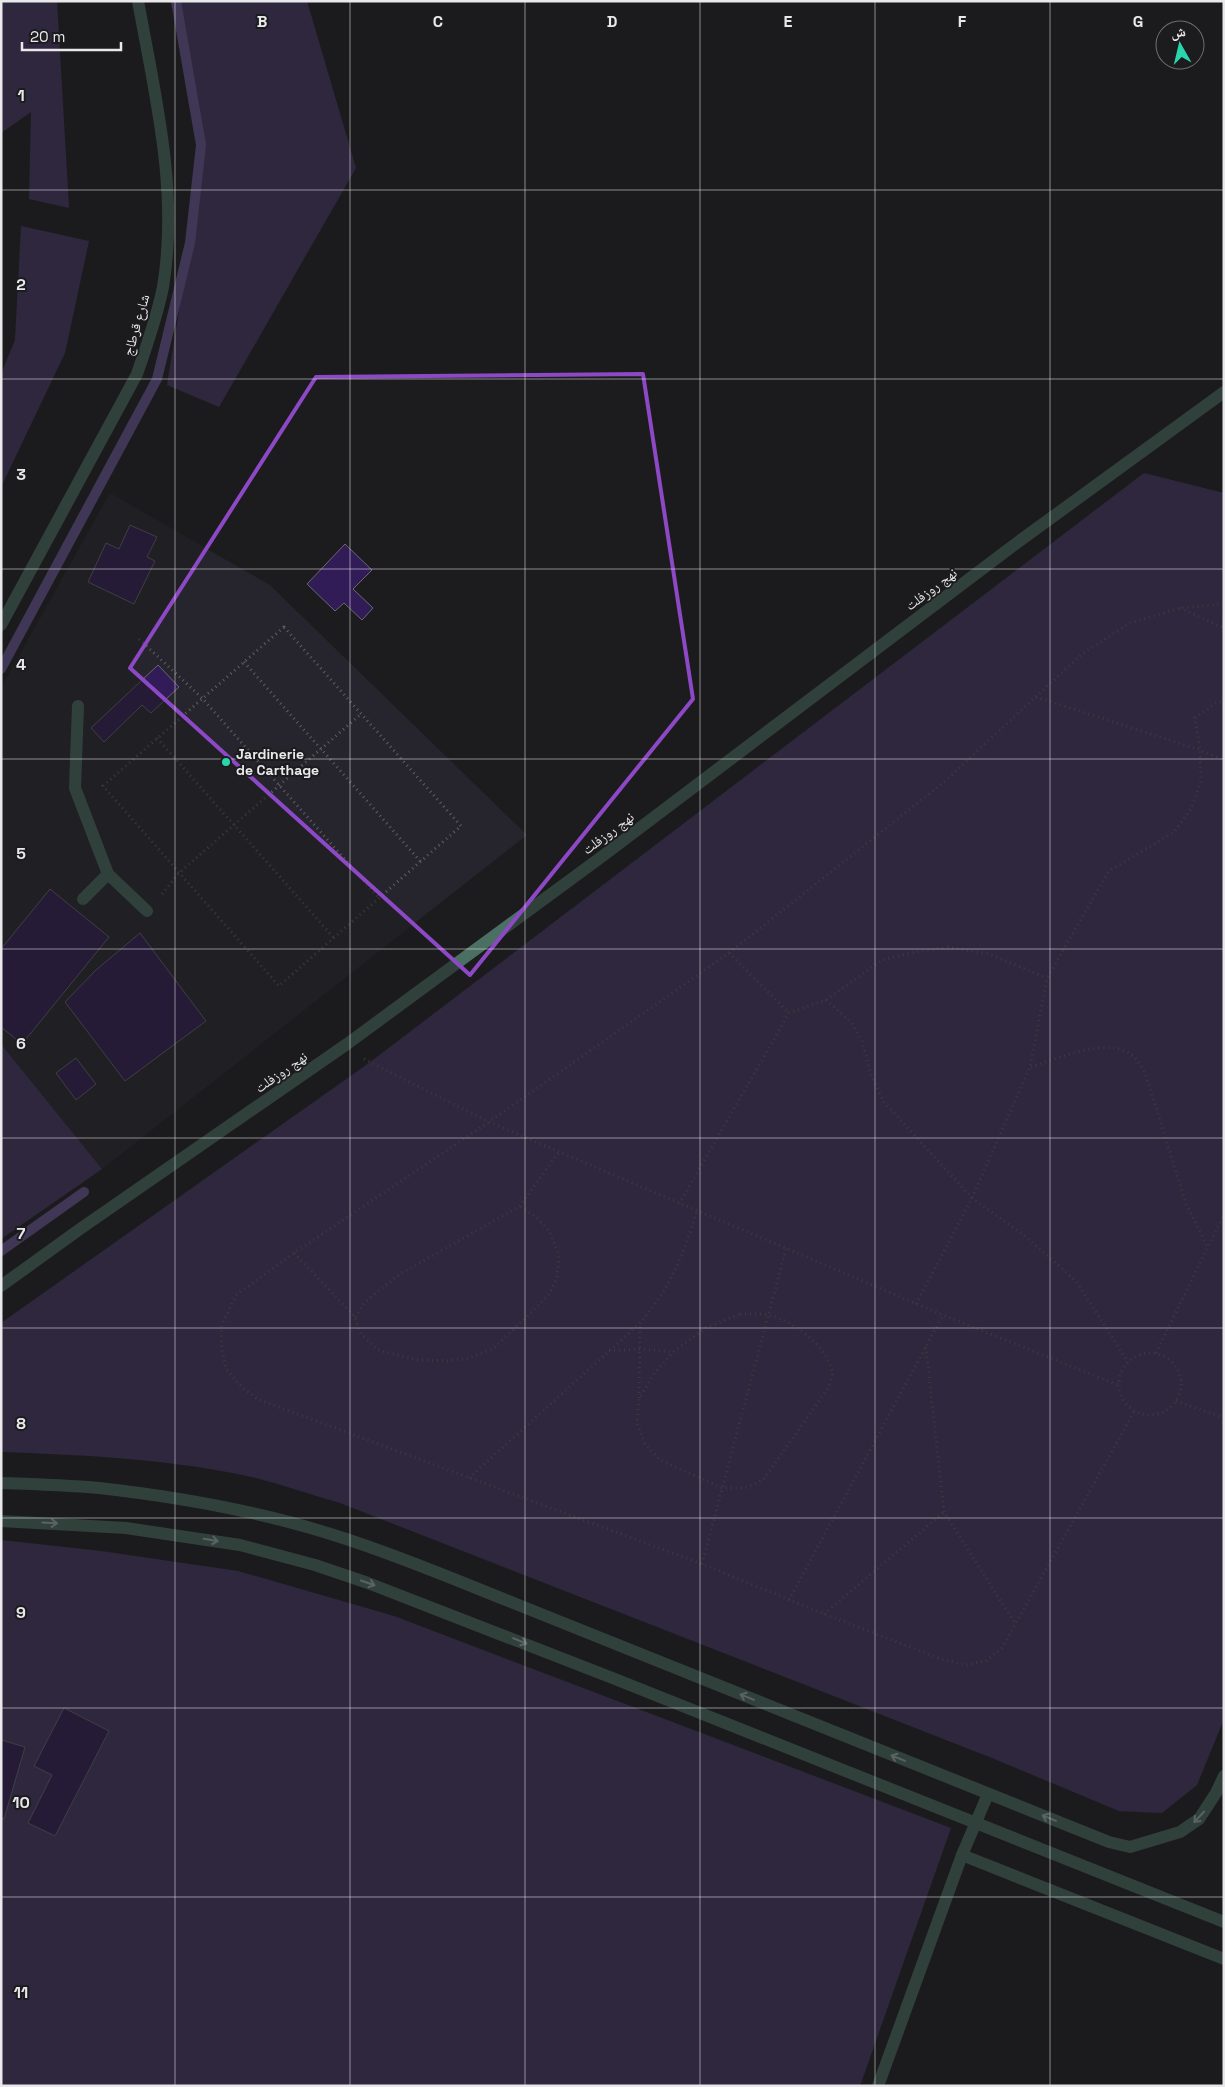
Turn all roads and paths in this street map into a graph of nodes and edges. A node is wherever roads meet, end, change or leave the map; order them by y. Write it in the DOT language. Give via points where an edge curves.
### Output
graph roads {
  1 [pos="138,1"];
  2 [pos="1224,392"];
  3 [pos="1224,604"];
  4 [pos="1180,608"];
  5 [pos="1,625"];
  6 [pos="1224,628"];
  7 [pos="139,639"];
  8 [pos="244,662"];
  9 [pos="1036,697"];
  10 [pos="202,698"];
  11 [pos="1224,702"];
  12 [pos="78,706"];
  13 [pos="361,714"];
  14 [pos="157,738"];
  15 [pos="321,749"];
  16 [pos="1200,750"];
  17 [pos="1224,760"];
  18 [pos="279,786"];
  19 [pos="234,825"];
  20 [pos="421,862"];
  21 [pos="179,873"];
  22 [pos="108,874"];
  23 [pos="379,898"];
  24 [pos="83,899"];
  25 [pos="147,911"];
  26 [pos="334,938"];
  27 [pos="729,952"];
  28 [pos="1047,978"];
  29 [pos="826,1000"];
  30 [pos="789,1013"];
  31 [pos="347,1044"];
  32 [pos="1030,1067"];
  33 [pos="489,1122"];
  34 [pos="558,1152"];
  35 [pos="972,1198"];
  36 [pos="679,1204"];
  37 [pos="520,1206"];
  38 [pos="697,1211"];
  39 [pos="1224,1214"];
  40 [pos="1208,1246"];
  41 [pos="786,1249"];
  42 [pos="294,1253"];
  43 [pos="1,1286"];
  44 [pos="916,1304"];
  45 [pos="768,1315"];
  46 [pos="943,1316"];
  47 [pos="355,1317"];
  48 [pos="640,1323"];
  49 [pos="926,1346"];
  50 [pos="641,1349"];
  51 [pos="608,1351"];
  52 [pos="673,1352"];
  53 [pos="1156,1353"];
  54 [pos="1128,1362"];
  55 [pos="1118,1385"];
  56 [pos="639,1398"];
  57 [pos="1176,1401"];
  58 [pos="1134,1412"];
  59 [pos="1224,1418"];
  60 [pos="469,1478"];
  61 [pos="1,1482"];
  62 [pos="722,1488"];
  63 [pos="944,1512"];
  64 [pos="1,1521"];
  65 [pos="702,1564"];
  66 [pos="789,1600"];
  67 [pos="824,1614"];
  68 [pos="1016,1625"];
  69 [pos="1224,1776"];
  70 [pos="988,1794"];
  71 [pos="976,1824"];
  72 [pos="962,1855"];
  73 [pos="1224,1922"];
  74 [pos="1224,1959"];
  75 [pos="878,2086"];
  1 -- 5 [label="street, شارع قرطاج" via="163,136 168,194 161,296 137,374"];
  2 -- 31 [label="street, نهج روزفلت" via="1014,545 620,843"];
  3 -- 4 [label="path"];
  4 -- 6 [label="path"];
  4 -- 9 [label="path" via="1130,623 1083,653"];
  7 -- 10 [label="path"];
  8 -- 10 [label="path"];
  8 -- 13 [label="path" via="284,627"];
  8 -- 15 [label="path"];
  9 -- 16 [label="path"];
  9 -- 27 [label="path" via="944,782"];
  10 -- 14 [label="path"];
  10 -- 18 [label="path"];
  11 -- 16 [label="path" via="1217,702 1195,718"];
  12 -- 22 [label="street" via="75,788"];
  13 -- 15 [label="path"];
  13 -- 20 [label="path" via="460,826"];
  14 -- 19 [label="path"];
  14 -- 21 [label="path" via="103,786"];
  15 -- 18 [label="path"];
  15 -- 20 [label="path"];
  16 -- 17 [label="path"];
  16 -- 28 [label="path" via="1202,782 1191,809 1174,832 1109,871"];
  18 -- 19 [label="path"];
  18 -- 23 [label="path"];
  19 -- 21 [label="path"];
  19 -- 26 [label="path"];
  20 -- 23 [label="path"];
  21 -- 26 [label="path" via="279,986"];
  22 -- 24 [label="street"];
  22 -- 25 [label="street"];
  23 -- 26 [label="path"];
  27 -- 30 [label="path"];
  27 -- 33 [label="path"];
  28 -- 29 [label="path" via="989,954 948,947 882,960"];
  28 -- 32 [label="path"];
  29 -- 30 [label="path"];
  29 -- 35 [label="path" via="851,1022 862,1041 871,1075 884,1102"];
  30 -- 36 [label="path"];
  31 -- 33 [label="path" via="369,1064"];
  31 -- 43 [label="street, نهج روزفلت"];
  32 -- 35 [label="path"];
  32 -- 40 [label="path" via="1093,1048 1114,1048 1133,1056 1145,1072 1186,1204"];
  33 -- 34 [label="path"];
  33 -- 42 [label="path"];
  34 -- 36 [label="path"];
  34 -- 37 [label="path"];
  35 -- 44 [label="path"];
  35 -- 54 [label="path" via="1026,1236 1076,1281"];
  36 -- 38 [label="path"];
  37 -- 47 [label="path" via="400,1274 366,1301"];
  37 -- 47 [label="path" via="536,1216 549,1231 559,1255 556,1278 548,1296 494,1348 469,1358 419,1360 378,1350 361,1334"];
  38 -- 41 [label="path"];
  38 -- 48 [label="path" via="673,1277 660,1300"];
  39 -- 40 [label="path"];
  40 -- 53 [label="path"];
  41 -- 44 [label="path"];
  41 -- 45 [label="path"];
  42 -- 47 [label="path"];
  42 -- 60 [label="path" via="236,1295 221,1327 226,1369 257,1398"];
  44 -- 46 [label="path"];
  45 -- 52 [label="path" via="740,1314 706,1328"];
  45 -- 62 [label="path"];
  45 -- 62 [label="path" via="795,1327 814,1341 827,1357 833,1374 827,1390 763,1480 745,1488"];
  46 -- 49 [label="path"];
  46 -- 55 [label="path"];
  48 -- 50 [label="path"];
  48 -- 51 [label="path"];
  49 -- 63 [label="path"];
  49 -- 66 [label="path"];
  50 -- 51 [label="path"];
  50 -- 52 [label="path"];
  50 -- 56 [label="path"];
  51 -- 60 [label="path"];
  52 -- 56 [label="path"];
  53 -- 54 [label="path" via="1144,1353"];
  53 -- 57 [label="path" via="1168,1358 1181,1378 1181,1391"];
  54 -- 55 [label="path"];
  55 -- 58 [label="path" via="1123,1401"];
  56 -- 62 [label="path" via="637,1423 645,1444 660,1460"];
  57 -- 58 [label="path" via="1155,1415"];
  57 -- 59 [label="path"];
  58 -- 68 [label="path"];
  60 -- 65 [label="path"];
  70 -- 61 [label="street, one-way" via="508,1600 339,1536 247,1512 174,1498 99,1488"];
  62 -- 65 [label="path"];
  63 -- 67 [label="path"];
  63 -- 68 [label="path"];
  64 -- 71 [label="street, one-way" via="173,1534 240,1545 315,1565 402,1595"];
  65 -- 66 [label="path"];
  66 -- 67 [label="path"];
  67 -- 68 [label="path" via="944,1660 966,1665 986,1661 1002,1648"];
  69 -- 70 [label="street, one-way" via="1199,1819 1180,1832 1130,1846 1109,1842"];
  70 -- 71 [label="street"];
  71 -- 72 [label="street"];
  71 -- 73 [label="street"];
  72 -- 74 [label="street"];
  72 -- 75 [label="street"];
}
